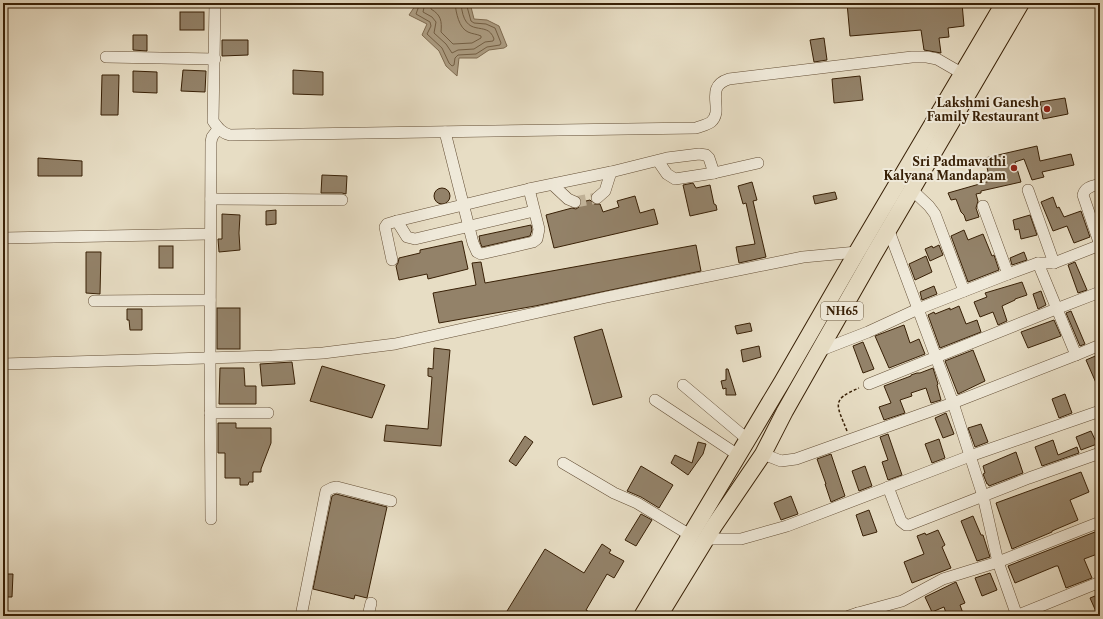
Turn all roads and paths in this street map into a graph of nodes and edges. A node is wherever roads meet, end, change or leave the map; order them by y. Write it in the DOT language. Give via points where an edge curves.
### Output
graph roads {
  1 [pos="215,3"];
  2 [pos="1004,3"];
  3 [pos="1021,3"];
  4 [pos="106,57"];
  5 [pos="215,59"];
  6 [pos="963,74"];
  7 [pos="218,129"];
  8 [pos="445,132"];
  9 [pos="658,161"];
  10 [pos="758,163"];
  11 [pos="610,172"];
  12 [pos="714,173"];
  13 [pos="1100,184"];
  14 [pos="553,185"];
  15 [pos="529,189"];
  16 [pos="912,190"];
  17 [pos="1028,190"];
  18 [pos="597,198"];
  19 [pos="211,199"];
  20 [pos="342,200"];
  21 [pos="575,202"];
  22 [pos="464,205"];
  23 [pos="983,206"];
  24 [pos="534,211"];
  25 [pos="397,221"];
  26 [pos="468,226"];
  27 [pos="889,231"];
  28 [pos="210,234"];
  29 [pos="3,238"];
  30 [pos="1100,245"];
  31 [pos="856,252"];
  32 [pos="392,260"];
  33 [pos="1038,263"];
  34 [pos="1054,263"];
  35 [pos="1008,274"];
  36 [pos="964,291"];
  37 [pos="1100,292"];
  38 [pos="210,300"];
  39 [pos="94,301"];
  40 [pos="1056,308"];
  41 [pos="918,309"];
  42 [pos="1100,345"];
  43 [pos="819,351"];
  44 [pos="1076,355"];
  45 [pos="937,357"];
  46 [pos="210,358"];
  47 [pos="3,364"];
  48 [pos="869,384"];
  49 [pos="683,385"];
  50 [pos="655,400"];
  51 [pos="953,402"];
  52 [pos="1100,411"];
  53 [pos="210,413"];
  54 [pos="268,413"];
  55 [pos="747,439"];
  56 [pos="851,440"];
  57 [pos="1100,453"];
  58 [pos="763,454"];
  59 [pos="738,455"];
  60 [pos="970,456"];
  61 [pos="563,463"];
  62 [pos="888,488"];
  63 [pos="983,496"];
  64 [pos="391,501"];
  65 [pos="211,519"];
  66 [pos="1100,522"];
  67 [pos="690,535"];
  68 [pos="706,539"];
  69 [pos="998,562"];
  70 [pos="1100,582"];
  71 [pos="371,603"];
  72 [pos="855,615"];
  73 [pos="301,616"];
  74 [pos="368,616"];
  75 [pos="642,616"];
  76 [pos="659,616"];
  77 [pos="1017,616"];
  1 -- 5 [label="street"];
  2 -- 6 [label="highway, NH65"];
  3 -- 16 [label="highway, NH65"];
  4 -- 5 [label="street"];
  5 -- 7 [label="street" via="213,121"];
  6 -- 8 [label="street" via="937,59 912,57 729,79 718,85 716,117 696,128"];
  6 -- 31 [label="highway, NH65"];
  7 -- 8 [label="street" via="230,135"];
  7 -- 19 [label="street" via="211,142"];
  8 -- 22 [label="street"];
  9 -- 11 [label="street"];
  9 -- 12 [label="street" via="667,174 675,179"];
  9 -- 12 [label="street" via="703,154 709,158"];
  10 -- 12 [label="street"];
  11 -- 14 [label="street"];
  11 -- 18 [label="street" via="605,191"];
  13 -- 30 [label="street" via="1087,188 1083,195"];
  14 -- 15 [label="street"];
  14 -- 21 [label="street"];
  15 -- 22 [label="street"];
  15 -- 24 [label="street"];
  16 -- 27 [label="highway, NH65"];
  16 -- 36 [label="street" via="935,214"];
  17 -- 34 [label="street"];
  19 -- 20 [label="street"];
  19 -- 28 [label="street"];
  22 -- 25 [label="street"];
  22 -- 26 [label="street"];
  23 -- 35 [label="street"];
  24 -- 26 [label="street"];
  24 -- 26 [label="street" via="539,229 537,239 481,254 477,252"];
  25 -- 26 [label="street" via="407,237 412,239"];
  25 -- 32 [label="street" via="385,227"];
  27 -- 41 [label="street"];
  27 -- 43 [label="highway, NH65"];
  28 -- 29 [label="street"];
  28 -- 38 [label="street"];
  30 -- 34 [label="street"];
  31 -- 46 [label="street" via="803,257 599,298 395,344 323,354"];
  31 -- 55 [label="highway, NH65"];
  33 -- 34 [label="street"];
  33 -- 35 [label="street"];
  33 -- 40 [label="street"];
  35 -- 36 [label="street"];
  36 -- 41 [label="street"];
  37 -- 40 [label="street"];
  38 -- 39 [label="street"];
  38 -- 46 [label="street"];
  40 -- 44 [label="street"];
  40 -- 45 [label="street"];
  41 -- 43 [label="street"];
  41 -- 45 [label="street"];
  42 -- 44 [label="street"];
  43 -- 58 [label="highway, NH65"];
  44 -- 51 [label="street"];
  45 -- 48 [label="street"];
  45 -- 51 [label="street"];
  46 -- 47 [label="street"];
  46 -- 53 [label="street"];
  48 -- 56 [label="path" via="840,398 838,402 838,409"];
  49 -- 55 [label="street"];
  50 -- 59 [label="street"];
  51 -- 56 [label="street"];
  51 -- 60 [label="street"];
  52 -- 60 [label="street"];
  53 -- 54 [label="street"];
  53 -- 65 [label="street"];
  55 -- 59 [label="highway, NH65"];
  56 -- 58 [label="street" via="788,461"];
  57 -- 63 [label="street"];
  58 -- 68 [label="highway, NH65"];
  59 -- 67 [label="highway, NH65"];
  60 -- 62 [label="street"];
  60 -- 63 [label="street"];
  61 -- 67 [label="street"];
  62 -- 63 [label="street" via="906,525"];
  62 -- 68 [label="street" via="752,537 731,540"];
  63 -- 69 [label="street"];
  64 -- 73 [label="street" via="337,487 326,491"];
  66 -- 69 [label="street"];
  67 -- 75 [label="highway, NH65"];
  68 -- 76 [label="highway, NH65"];
  69 -- 72 [label="street" via="943,579 902,601"];
  69 -- 77 [label="street"];
  70 -- 77 [label="street"];
  71 -- 74 [label="street"];
}
